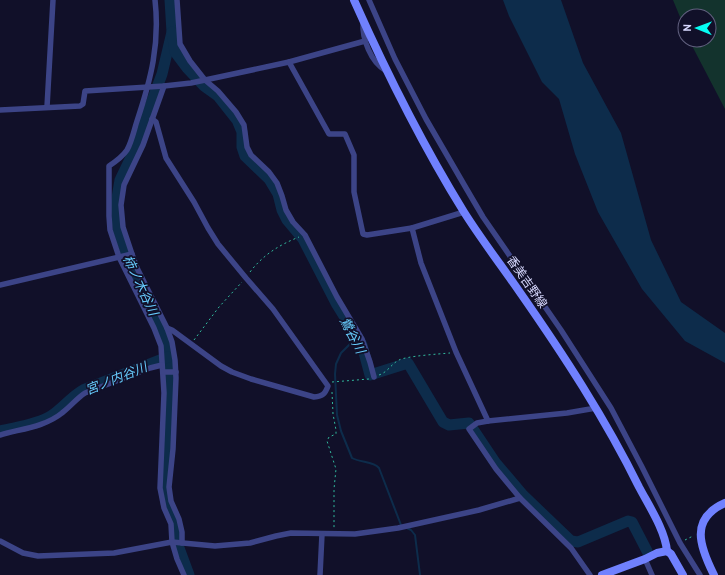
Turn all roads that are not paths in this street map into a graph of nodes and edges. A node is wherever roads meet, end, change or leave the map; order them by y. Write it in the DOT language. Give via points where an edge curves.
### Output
graph roads {
  1 [pos="53,0"];
  2 [pos="155,0"];
  3 [pos="177,0"];
  4 [pos="354,0"];
  5 [pos="369,0"];
  6 [pos="363,21"];
  7 [pos="365,41"];
  8 [pos="289,62"];
  9 [pos="385,70"];
  10 [pos="204,80"];
  11 [pos="163,86"];
  12 [pos="151,87"];
  13 [pos="46,107"];
  14 [pos="0,110"];
  15 [pos="152,119"];
  16 [pos="464,212"];
  17 [pos="412,228"];
  18 [pos="131,254"];
  19 [pos="121,257"];
  20 [pos="0,285"];
  21 [pos="167,328"];
  22 [pos="163,366"];
  23 [pos="175,372"];
  24 [pos="373,375"];
  25 [pos="596,408"];
  26 [pos="488,421"];
  27 [pos="0,435"];
  28 [pos="520,498"];
  29 [pos="725,503"];
  30 [pos="322,534"];
  31 [pos="0,541"];
  32 [pos="177,543"];
  33 [pos="667,551"];
  34 [pos="646,559"];
  35 [pos="184,575"];
  36 [pos="320,575"];
  37 [pos="590,575"];
  38 [pos="602,575"];
  39 [pos="652,575"];
  40 [pos="683,575"];
  41 [pos="700,575"];
  42 [pos="714,575"];
  1 -- 13 [label="street"];
  2 -- 12 [label="street" via="157,36"];
  3 -- 10 [label="street" via="180,44"];
  4 -- 6 [label="main road, 香美吉野線"];
  5 -- 41 [label="street" via="419,106 466,188 610,408 680,543"];
  6 -- 7 [label="street"];
  6 -- 9 [label="main road, 香美吉野線"];
  7 -- 8 [label="street"];
  7 -- 9 [label="street" via="379,66"];
  8 -- 10 [label="street"];
  8 -- 17 [label="street" via="329,134 344,134 354,155 354,192 363,234"];
  9 -- 16 [label="main road, 香美吉野線"];
  10 -- 11 [label="street"];
  10 -- 24 [label="street" via="218,91 244,125 247,147 251,155 277,183 286,210 305,235 362,339"];
  11 -- 12 [label="street"];
  11 -- 15 [label="street"];
  12 -- 13 [label="street" via="88,90 85,91 83,104 80,106"];
  12 -- 19 [label="street" via="128,149 109,166 110,230"];
  13 -- 14 [label="street"];
  15 -- 18 [label="street" via="124,185 121,205 123,226"];
  15 -- 21 [label="street" via="156,122 166,158 218,244 273,309 328,386 325,394 314,397 251,379 220,366"];
  16 -- 17 [label="street"];
  16 -- 25 [label="main road, 香美吉野線"];
  17 -- 26 [label="street" via="421,263 456,352"];
  18 -- 19 [label="street"];
  18 -- 21 [label="street"];
  19 -- 20 [label="street"];
  19 -- 22 [label="street" via="161,346"];
  21 -- 23 [label="street" via="172,342"];
  22 -- 23 [label="street"];
  22 -- 27 [label="street" via="150,368 85,393 61,414 46,422"];
  22 -- 32 [label="street" via="160,488 164,508"];
  23 -- 32 [label="street" via="173,449 169,487 182,532"];
  25 -- 26 [label="street"];
  25 -- 33 [label="main road, 香美吉野線" via="660,528"];
  26 -- 28 [label="street" via="477,423 469,429 496,469"];
  28 -- 30 [label="street" via="398,528 355,534"];
  28 -- 37 [label="street" via="571,548"];
  29 -- 42 [label="main road" via="707,515 700,532 703,550"];
  30 -- 32 [label="street" via="291,533 250,543 215,546"];
  30 -- 36 [label="street"];
  31 -- 32 [label="street" via="22,552 38,556 114,553"];
  32 -- 35 [label="street" via="177,559"];
  33 -- 34 [label="main road"];
  33 -- 40 [label="main road, 香美吉野線"];
  34 -- 38 [label="main road"];
  34 -- 39 [label="street"];
}
